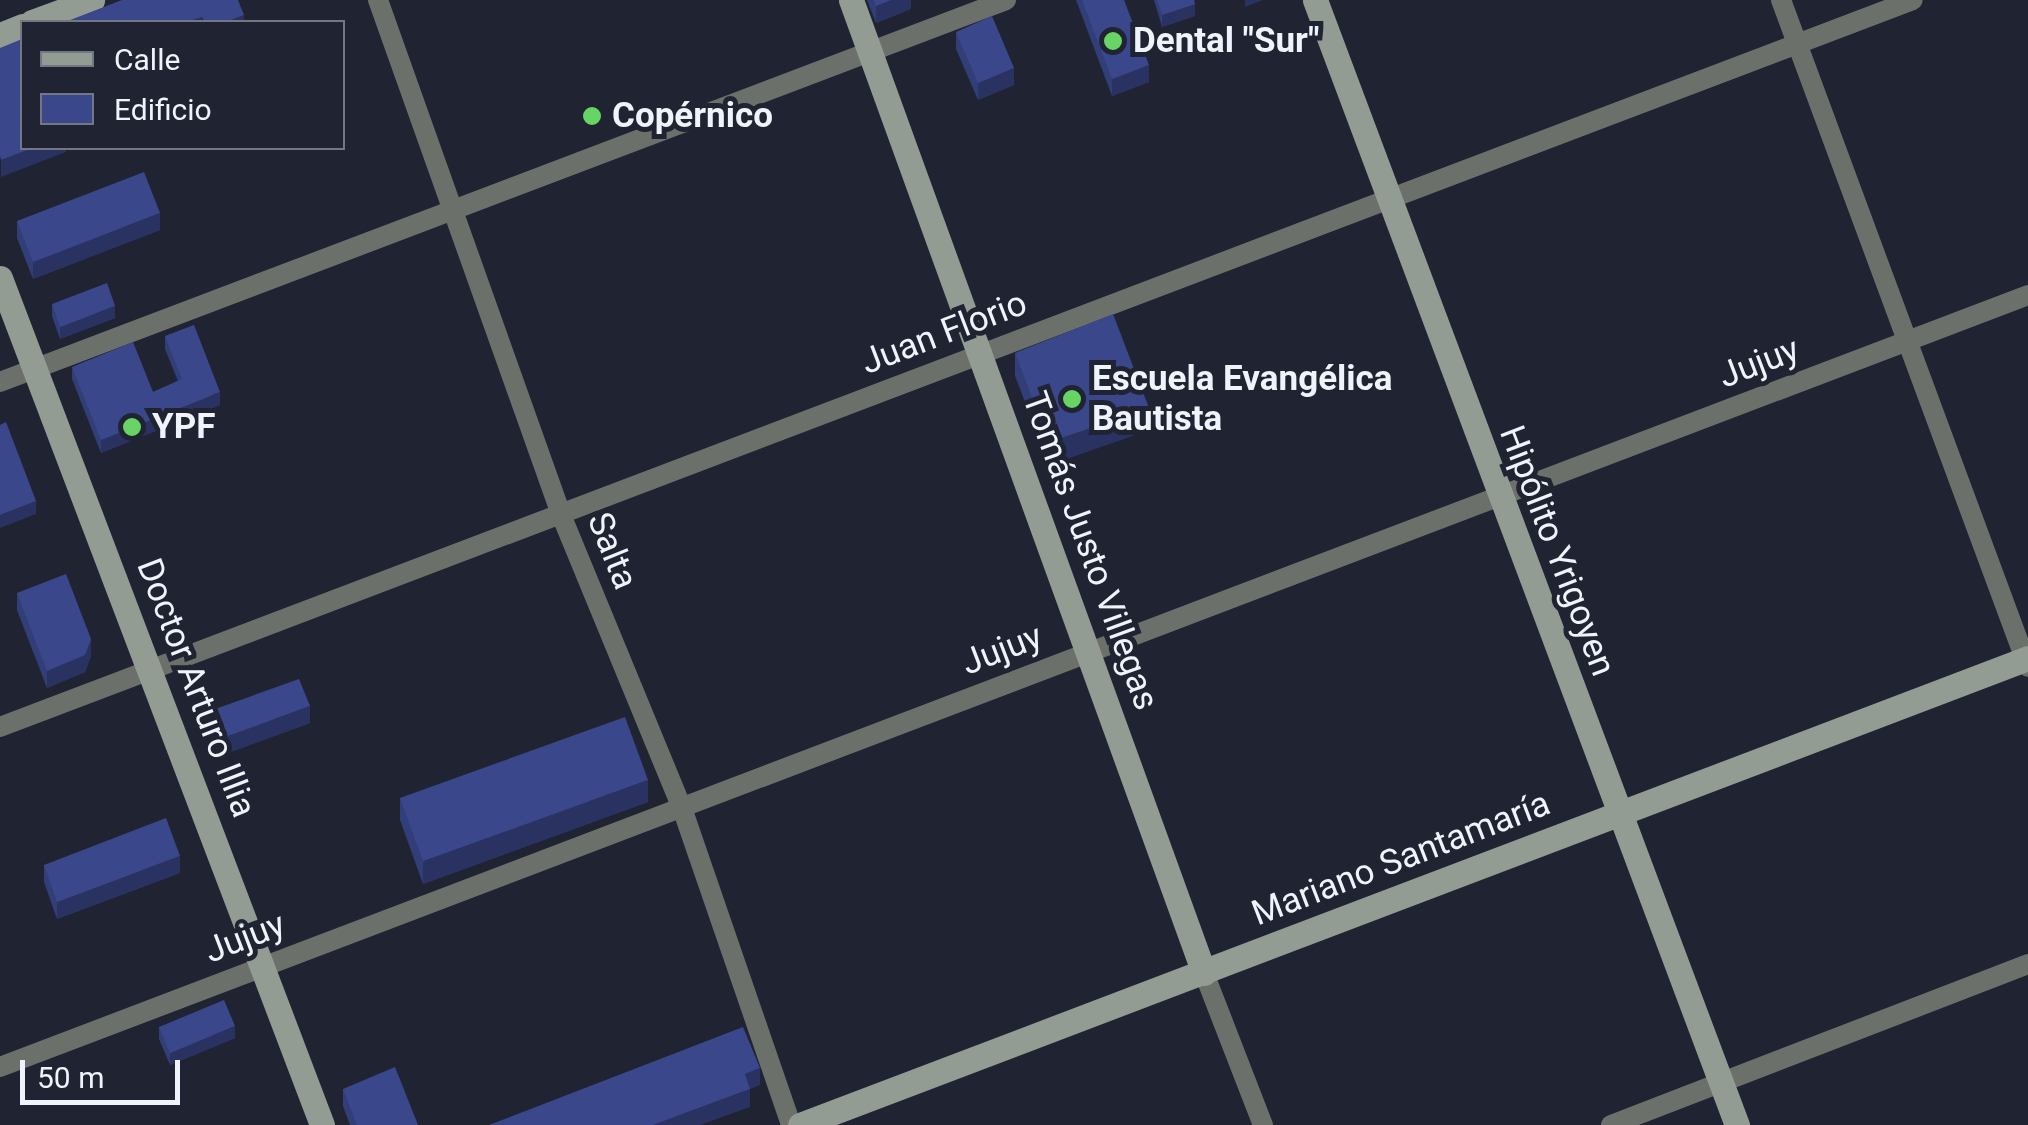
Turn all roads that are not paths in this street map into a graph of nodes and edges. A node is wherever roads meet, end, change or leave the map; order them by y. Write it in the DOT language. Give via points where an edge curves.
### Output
graph roads {
  1 [pos="92,0"];
  2 [pos="378,0"];
  3 [pos="852,0"];
  4 [pos="1006,0"];
  5 [pos="1315,0"];
  6 [pos="1781,0"];
  7 [pos="1912,0"];
  8 [pos="37,20"];
  9 [pos="1797,43"];
  10 [pos="871,52"];
  11 [pos="1388,196"];
  12 [pos="457,209"];
  13 [pos="0,278"];
  14 [pos="2028,295"];
  15 [pos="1904,342"];
  16 [pos="980,354"];
  17 [pos="34,369"];
  18 [pos="0,382"];
  19 [pos="1499,499"];
  20 [pos="562,516"];
  21 [pos="1090,650"];
  22 [pos="2027,662"];
  23 [pos="153,670"];
  24 [pos="0,727"];
  25 [pos="682,808"];
  26 [pos="1619,812"];
  27 [pos="2028,964"];
  28 [pos="264,966"];
  29 [pos="1204,973"];
  30 [pos="0,1067"];
  31 [pos="1722,1083"];
  32 [pos="322,1125"];
  33 [pos="791,1125"];
  34 [pos="800,1125"];
  35 [pos="1263,1125"];
  36 [pos="1611,1125"];
  37 [pos="1737,1125"];
  1 -- 8 [label="street"];
  2 -- 12 [label="street, Salta"];
  3 -- 10 [label="street, Tomás Justo Villegas"];
  4 -- 10 [label="street"];
  5 -- 11 [label="street, Hipólito Yrigoyen"];
  6 -- 9 [label="street"];
  7 -- 9 [label="street, Juan Florio"];
  9 -- 11 [label="street, Juan Florio"];
  9 -- 15 [label="street"];
  10 -- 12 [label="street"];
  10 -- 16 [label="street, Tomás Justo Villegas"];
  11 -- 16 [label="street, Juan Florio"];
  11 -- 19 [label="street, Hipólito Yrigoyen"];
  12 -- 17 [label="street"];
  12 -- 20 [label="street, Salta"];
  13 -- 17 [label="street, Doctor Arturo Illia"];
  14 -- 15 [label="street, Jujuy"];
  15 -- 19 [label="street, Jujuy"];
  15 -- 22 [label="street"];
  16 -- 20 [label="street, Juan Florio"];
  16 -- 21 [label="street, Tomás Justo Villegas"];
  17 -- 18 [label="street"];
  17 -- 23 [label="street, Doctor Arturo Illia"];
  19 -- 21 [label="street, Jujuy"];
  19 -- 26 [label="street, Hipólito Yrigoyen"];
  20 -- 23 [label="street, Juan Florio"];
  20 -- 25 [label="street, Salta"];
  21 -- 25 [label="street, Jujuy"];
  21 -- 29 [label="street, Tomás Justo Villegas"];
  22 -- 26 [label="street, Mariano Santamaría"];
  23 -- 24 [label="street, Juan Florio"];
  23 -- 28 [label="street, Doctor Arturo Illia"];
  25 -- 28 [label="street, Jujuy"];
  25 -- 33 [label="street, Salta"];
  26 -- 29 [label="street, Mariano Santamaría"];
  26 -- 31 [label="street, Hipólito Yrigoyen"];
  27 -- 31 [label="street"];
  28 -- 30 [label="street, Jujuy"];
  28 -- 32 [label="street, Doctor Arturo Illia"];
  29 -- 34 [label="street, Mariano Santamaría"];
  29 -- 35 [label="street, Tomás Justo Villegas"];
  31 -- 36 [label="street"];
  31 -- 37 [label="street, Hipólito Yrigoyen"];
}
